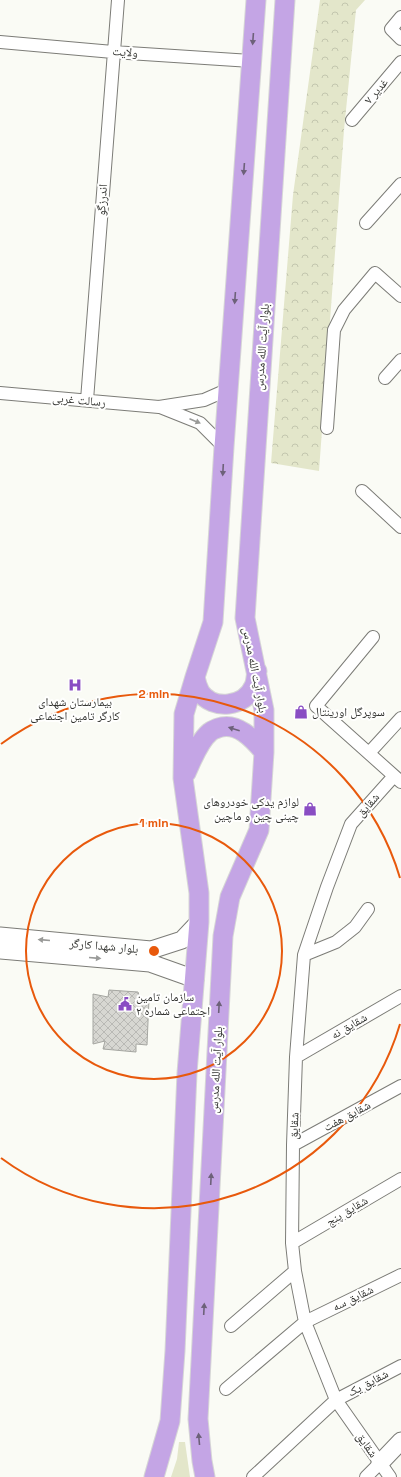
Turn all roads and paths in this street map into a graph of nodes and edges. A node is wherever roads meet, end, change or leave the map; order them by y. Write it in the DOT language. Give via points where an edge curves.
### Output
graph roads {
  1 [pos="118,0"];
  2 [pos="256,0"];
  3 [pos="285,0"];
  4 [pos="290,0"];
  5 [pos="401,17"];
  6 [pos="282,36"];
  7 [pos="401,39"];
  8 [pos="0,42"];
  9 [pos="113,52"];
  10 [pos="251,61"];
  11 [pos="401,62"];
  12 [pos="352,120"];
  13 [pos="401,184"];
  14 [pos="366,223"];
  15 [pos="401,296"];
  16 [pos="401,360"];
  17 [pos="385,378"];
  18 [pos="229,389"];
  19 [pos="0,393"];
  20 [pos="87,400"];
  21 [pos="159,407"];
  22 [pos="327,428"];
  23 [pos="224,447"];
  24 [pos="362,491"];
  25 [pos="401,526"];
  26 [pos="373,637"];
  27 [pos="257,671"];
  28 [pos="194,677"];
  29 [pos="401,718"];
  30 [pos="264,752"];
  31 [pos="369,753"];
  32 [pos="183,778"];
  33 [pos="398,779"];
  34 [pos="368,909"];
  35 [pos="199,922"];
  36 [pos="0,936"];
  37 [pos="0,950"];
  38 [pos="304,955"];
  39 [pos="195,979"];
  40 [pos="401,996"];
  41 [pos="296,1057"];
  42 [pos="401,1086"];
  43 [pos="293,1145"];
  44 [pos="401,1179"];
  45 [pos="292,1243"];
  46 [pos="295,1271"];
  47 [pos="401,1275"];
  48 [pos="305,1322"];
  49 [pos="232,1326"];
  50 [pos="401,1366"];
  51 [pos="226,1388"];
  52 [pos="336,1400"];
  53 [pos="401,1441"];
  54 [pos="385,1470"];
  55 [pos="154,1477"];
  56 [pos="205,1477"];
  57 [pos="253,1477"];
  58 [pos="366,1477"];
  1 -- 9 [label="street, اندرزگو"];
  2 -- 10 [label="main road, one-way"];
  3 -- 6 [label="main road, بلوار آیت الله مدرس"];
  4 -- 6 [label="street"];
  5 -- 7 [label="street" via="391,28"];
  6 -- 27 [label="main road, بلوار آیت الله مدرس" via="245,618"];
  8 -- 9 [label="street, ولایت"];
  9 -- 10 [label="street, ولایت"];
  9 -- 20 [label="street, اندرزگو"];
  10 -- 18 [label="main road, one-way"];
  11 -- 12 [label="street, غدیر ۷"];
  13 -- 14 [label="street"];
  15 -- 22 [label="street" via="375,273 344,310 334,330"];
  16 -- 17 [label="street"];
  18 -- 21 [label="street, رسالت غربی" via="204,400"];
  18 -- 23 [label="main road"];
  19 -- 20 [label="street, رسالت غربی"];
  20 -- 21 [label="street, رسالت غربی"];
  21 -- 23 [label="street, رسالت غربی, one-way" via="200,423"];
  23 -- 28 [label="main road, one-way" via="213,622"];
  24 -- 25 [label="street"];
  26 -- 31 [label="street" via="316,706"];
  27 -- 28 [label="main road" via="254,687 244,699 229,705 213,702 200,692"];
  27 -- 30 [label="main road, بلوار آیت الله مدرس" via="264,710"];
  28 -- 32 [label="main road" via="184,714"];
  29 -- 31 [label="street"];
  30 -- 32 [label="main road, one-way" via="251,737 225,726 210,732 199,746"];
  56 -- 30 [label="main road, بلوار آیت الله مدرس, one-way" via="198,1419 223,936 230,897 259,830"];
  31 -- 33 [label="street"];
  32 -- 35 [label="main road" via="199,893"];
  33 -- 38 [label="street, شقایق" via="351,824"];
  34 -- 38 [label="street" via="355,927 336,942"];
  35 -- 36 [label="street, بلوار شهدا کارگر, one-way" via="182,940 151,950"];
  35 -- 39 [label="main road"];
  37 -- 39 [label="street, بلوار شهدا کارگر, one-way" via="150,963"];
  38 -- 41 [label="street, شقایق"];
  39 -- 55 [label="main road" via="187,1073 170,1421"];
  40 -- 41 [label="street, شقایق نه"];
  41 -- 43 [label="street, شقایق"];
  42 -- 43 [label="street, شقایق هفت"];
  43 -- 45 [label="street, شقایق"];
  44 -- 45 [label="street, شقایق پنج"];
  45 -- 46 [label="street, شقایق"];
  46 -- 48 [label="street, شقایق"];
  46 -- 49 [label="street"];
  47 -- 48 [label="street, شقایق سه"];
  48 -- 51 [label="street, شقایق سه"];
  48 -- 52 [label="street, شقایق"];
  50 -- 52 [label="street, شقایق یک"];
  52 -- 54 [label="street, شقایق"];
  52 -- 57 [label="street, شقایق یک"];
  53 -- 54 [label="street"];
  54 -- 58 [label="street"];
}
